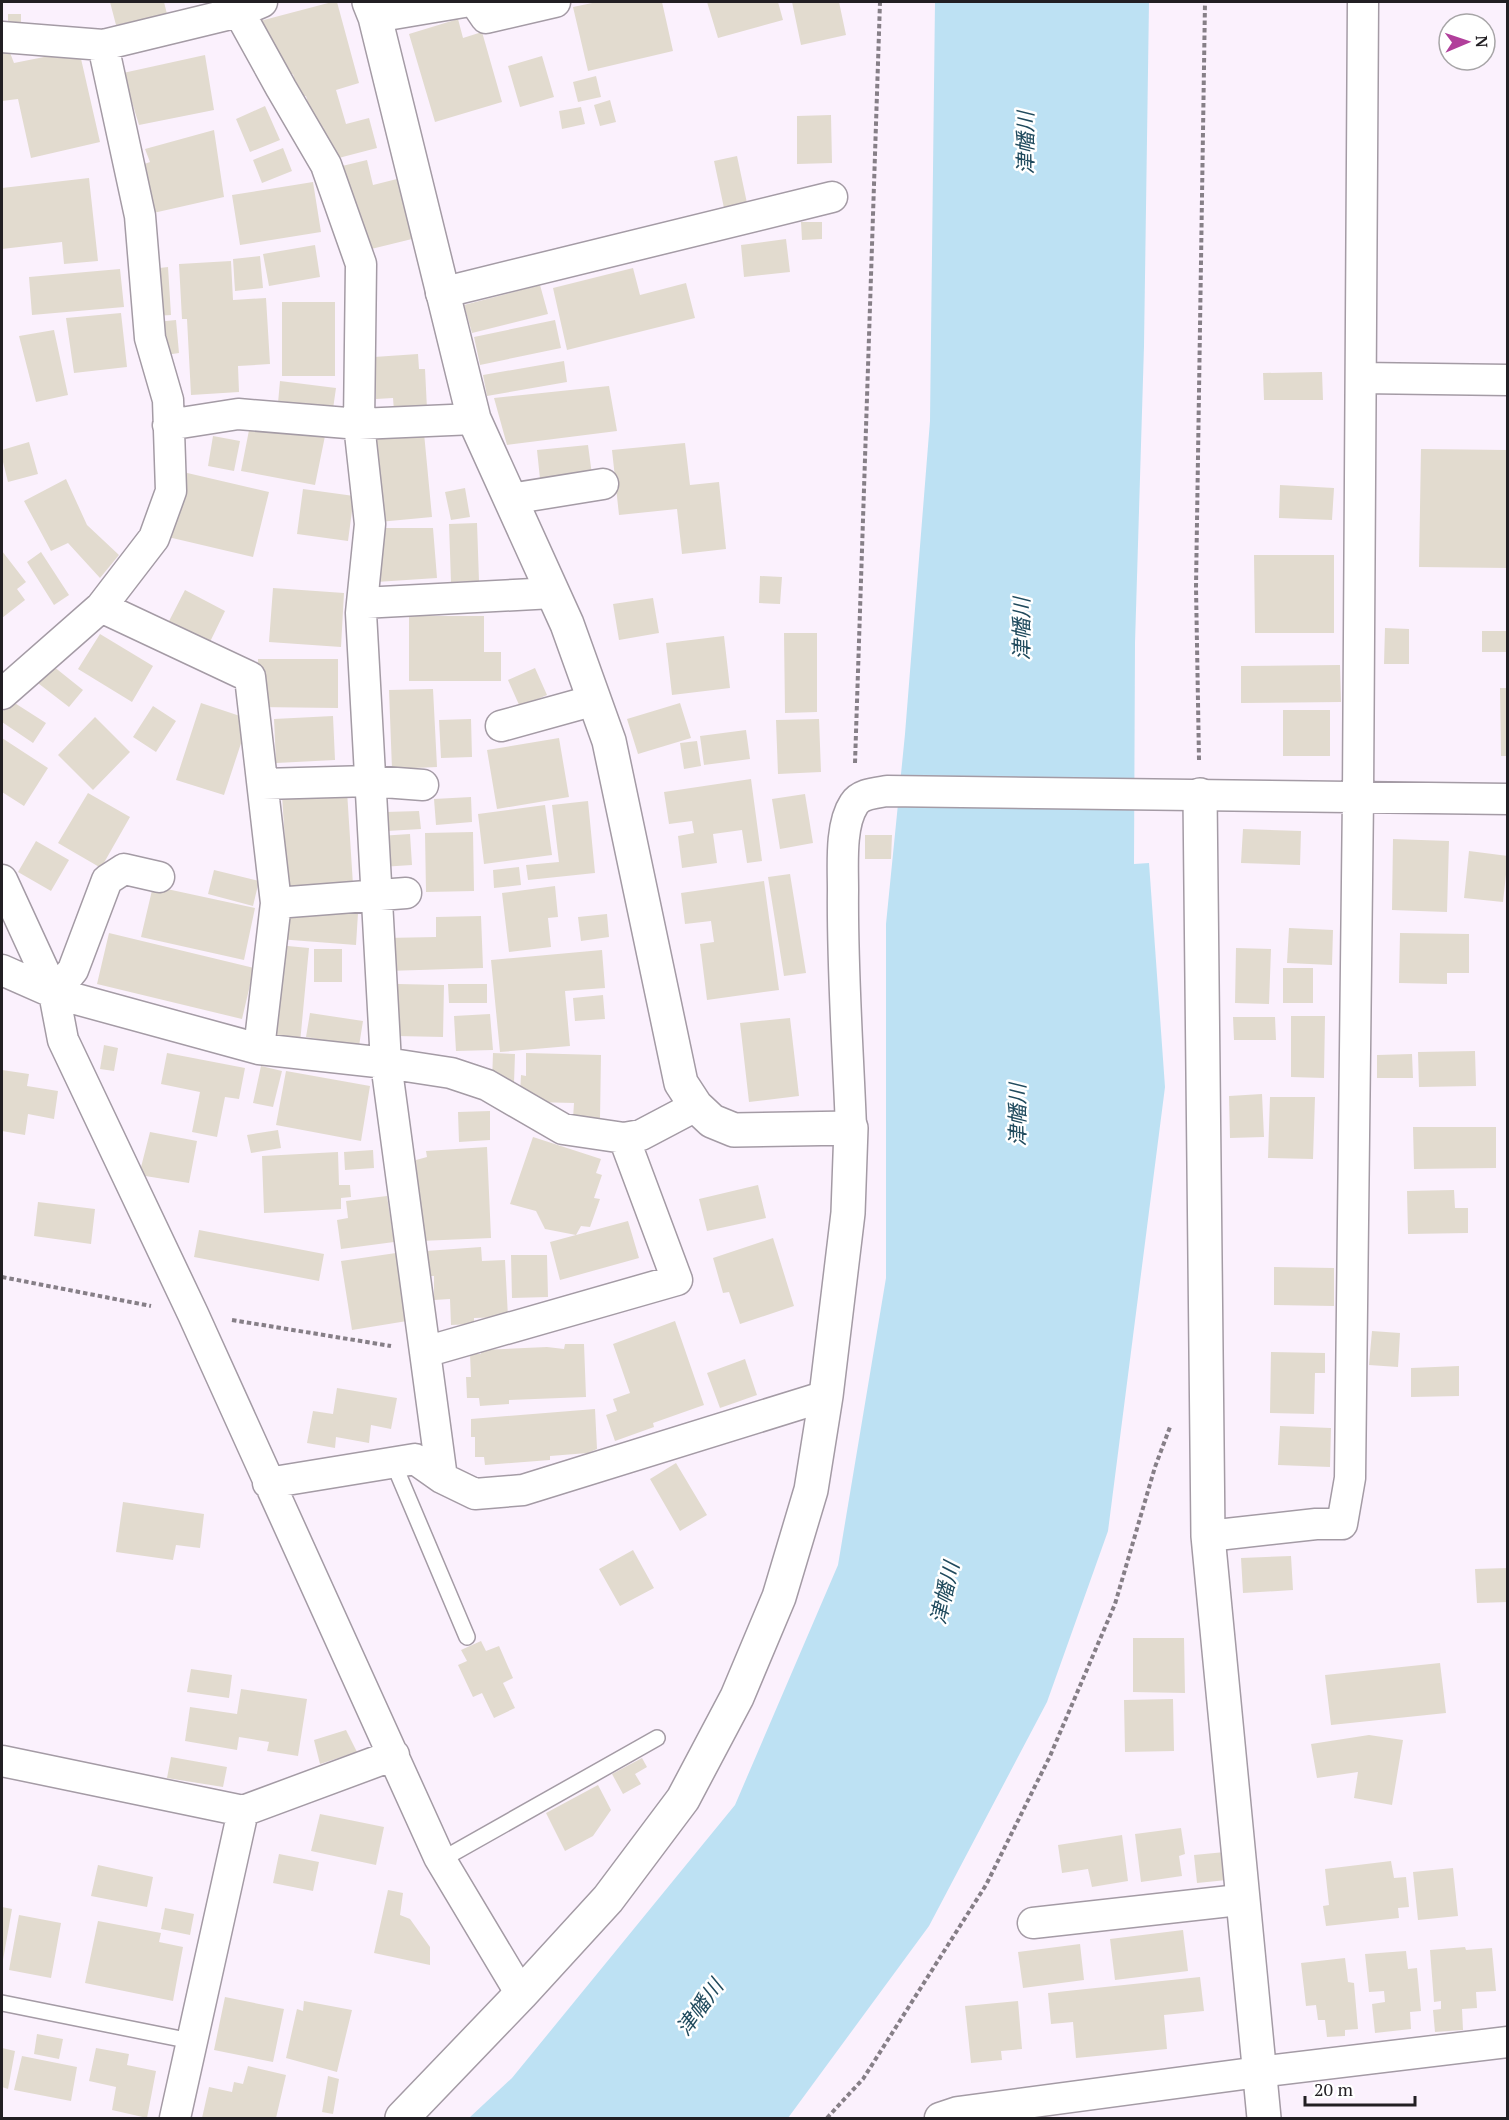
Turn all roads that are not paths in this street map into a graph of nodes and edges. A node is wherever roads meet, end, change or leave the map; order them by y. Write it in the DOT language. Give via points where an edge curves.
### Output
graph roads {
  1 [pos="464,2"];
  2 [pos="475,2"];
  3 [pos="555,2"];
  4 [pos="1363,2"];
  5 [pos="246,5"];
  6 [pos="372,9"];
  7 [pos="2,37"];
  8 [pos="104,45"];
  9 [pos="832,197"];
  10 [pos="441,293"];
  11 [pos="1361,378"];
  12 [pos="1508,380"];
  13 [pos="474,418"];
  14 [pos="359,424"];
  15 [pos="168,425"];
  16 [pos="603,484"];
  17 [pos="510,499"];
  18 [pos="553,593"];
  19 [pos="362,603"];
  20 [pos="101,607"];
  21 [pos="2,694"];
  22 [pos="595,700"];
  23 [pos="501,726"];
  24 [pos="370,782"];
  25 [pos="263,784"];
  26 [pos="423,784"];
  27 [pos="1200,795"];
  28 [pos="1358,796"];
  29 [pos="1508,799"];
  30 [pos="159,877"];
  31 [pos="2,880"];
  32 [pos="391,895"];
  33 [pos="276,903"];
  34 [pos="2,970"];
  35 [pos="54,993"];
  36 [pos="259,1049"];
  37 [pos="386,1063"];
  38 [pos="696,1106"];
  39 [pos="851,1128"];
  40 [pos="624,1138"];
  41 [pos="425,1352"];
  42 [pos="826,1396"];
  43 [pos="393,1462"];
  44 [pos="442,1478"];
  45 [pos="268,1483"];
  46 [pos="1208,1536"];
  47 [pos="467,1637"];
  48 [pos="657,1738"];
  49 [pos="394,1755"];
  50 [pos="2,1761"];
  51 [pos="243,1811"];
  52 [pos="441,1860"];
  53 [pos="1242,1897"];
  54 [pos="1033,1923"];
  55 [pos="521,1994"];
  56 [pos="2,2003"];
  57 [pos="191,2041"];
  58 [pos="1508,2042"];
  59 [pos="1259,2072"];
  60 [pos="175,2118"];
  61 [pos="402,2118"];
  62 [pos="940,2118"];
  63 [pos="1264,2118"];
  1 -- 6 [label="street"];
  2 -- 3 [label="street" via="486,18"];
  4 -- 11 [label="street"];
  5 -- 8 [label="street"];
  5 -- 14 [label="street" via="281,88 326,165 361,264"];
  6 -- 10 [label="street"];
  7 -- 8 [label="street"];
  8 -- 15 [label="street" via="140,216 150,338 168,400"];
  9 -- 10 [label="street"];
  10 -- 13 [label="street"];
  11 -- 12 [label="street"];
  11 -- 28 [label="street"];
  13 -- 14 [label="street"];
  13 -- 17 [label="street"];
  14 -- 15 [label="street" via="238,414"];
  14 -- 19 [label="street" via="370,524"];
  15 -- 20 [label="street" via="171,491 154,538"];
  16 -- 17 [label="street"];
  17 -- 18 [label="street"];
  18 -- 19 [label="street"];
  18 -- 22 [label="street"];
  19 -- 24 [label="street"];
  20 -- 21 [label="street"];
  20 -- 25 [label="street" via="250,677"];
  22 -- 23 [label="street"];
  22 -- 38 [label="street" via="609,741 681,1083"];
  24 -- 25 [label="street"];
  24 -- 26 [label="street"];
  24 -- 32 [label="street"];
  25 -- 33 [label="street"];
  27 -- 28 [label="street"];
  27 -- 39 [label="street" via="886,791 868,794 854,803 843,844"];
  27 -- 46 [label="street"];
  28 -- 29 [label="street"];
  28 -- 46 [label="street" via="1350,1478 1342,1524"];
  30 -- 35 [label="street" via="124,869 107,880 72,970"];
  31 -- 35 [label="street"];
  32 -- 33 [label="street"];
  32 -- 37 [label="street"];
  33 -- 36 [label="street"];
  34 -- 35 [label="street"];
  35 -- 36 [label="street"];
  35 -- 45 [label="street" via="63,1040"];
  36 -- 37 [label="street"];
  37 -- 40 [label="street" via="451,1073 487,1085 563,1129"];
  37 -- 41 [label="street"];
  38 -- 39 [label="street" via="712,1121 734,1130"];
  38 -- 40 [label="street" via="640,1135"];
  39 -- 42 [label="street" via="848,1213"];
  40 -- 41 [label="street" via="677,1281"];
  41 -- 44 [label="street"];
  42 -- 44 [label="street" via="523,1490 475,1494"];
  42 -- 55 [label="street" via="811,1490 779,1597 737,1696 683,1799 608,1899"];
  43 -- 44 [label="street" via="414,1459"];
  43 -- 45 [label="street"];
  43 -- 47 [label="lane"];
  45 -- 49 [label="street"];
  46 -- 53 [label="street"];
  48 -- 52 [label="lane"];
  49 -- 51 [label="street"];
  49 -- 52 [label="street"];
  50 -- 51 [label="street"];
  51 -- 57 [label="street"];
  52 -- 55 [label="street"];
  53 -- 54 [label="street"];
  53 -- 59 [label="street"];
  55 -- 61 [label="street"];
  56 -- 57 [label="lane"];
  57 -- 60 [label="street"];
  58 -- 59 [label="street"];
  59 -- 62 [label="street" via="958,2112"];
  59 -- 63 [label="street"];
}
